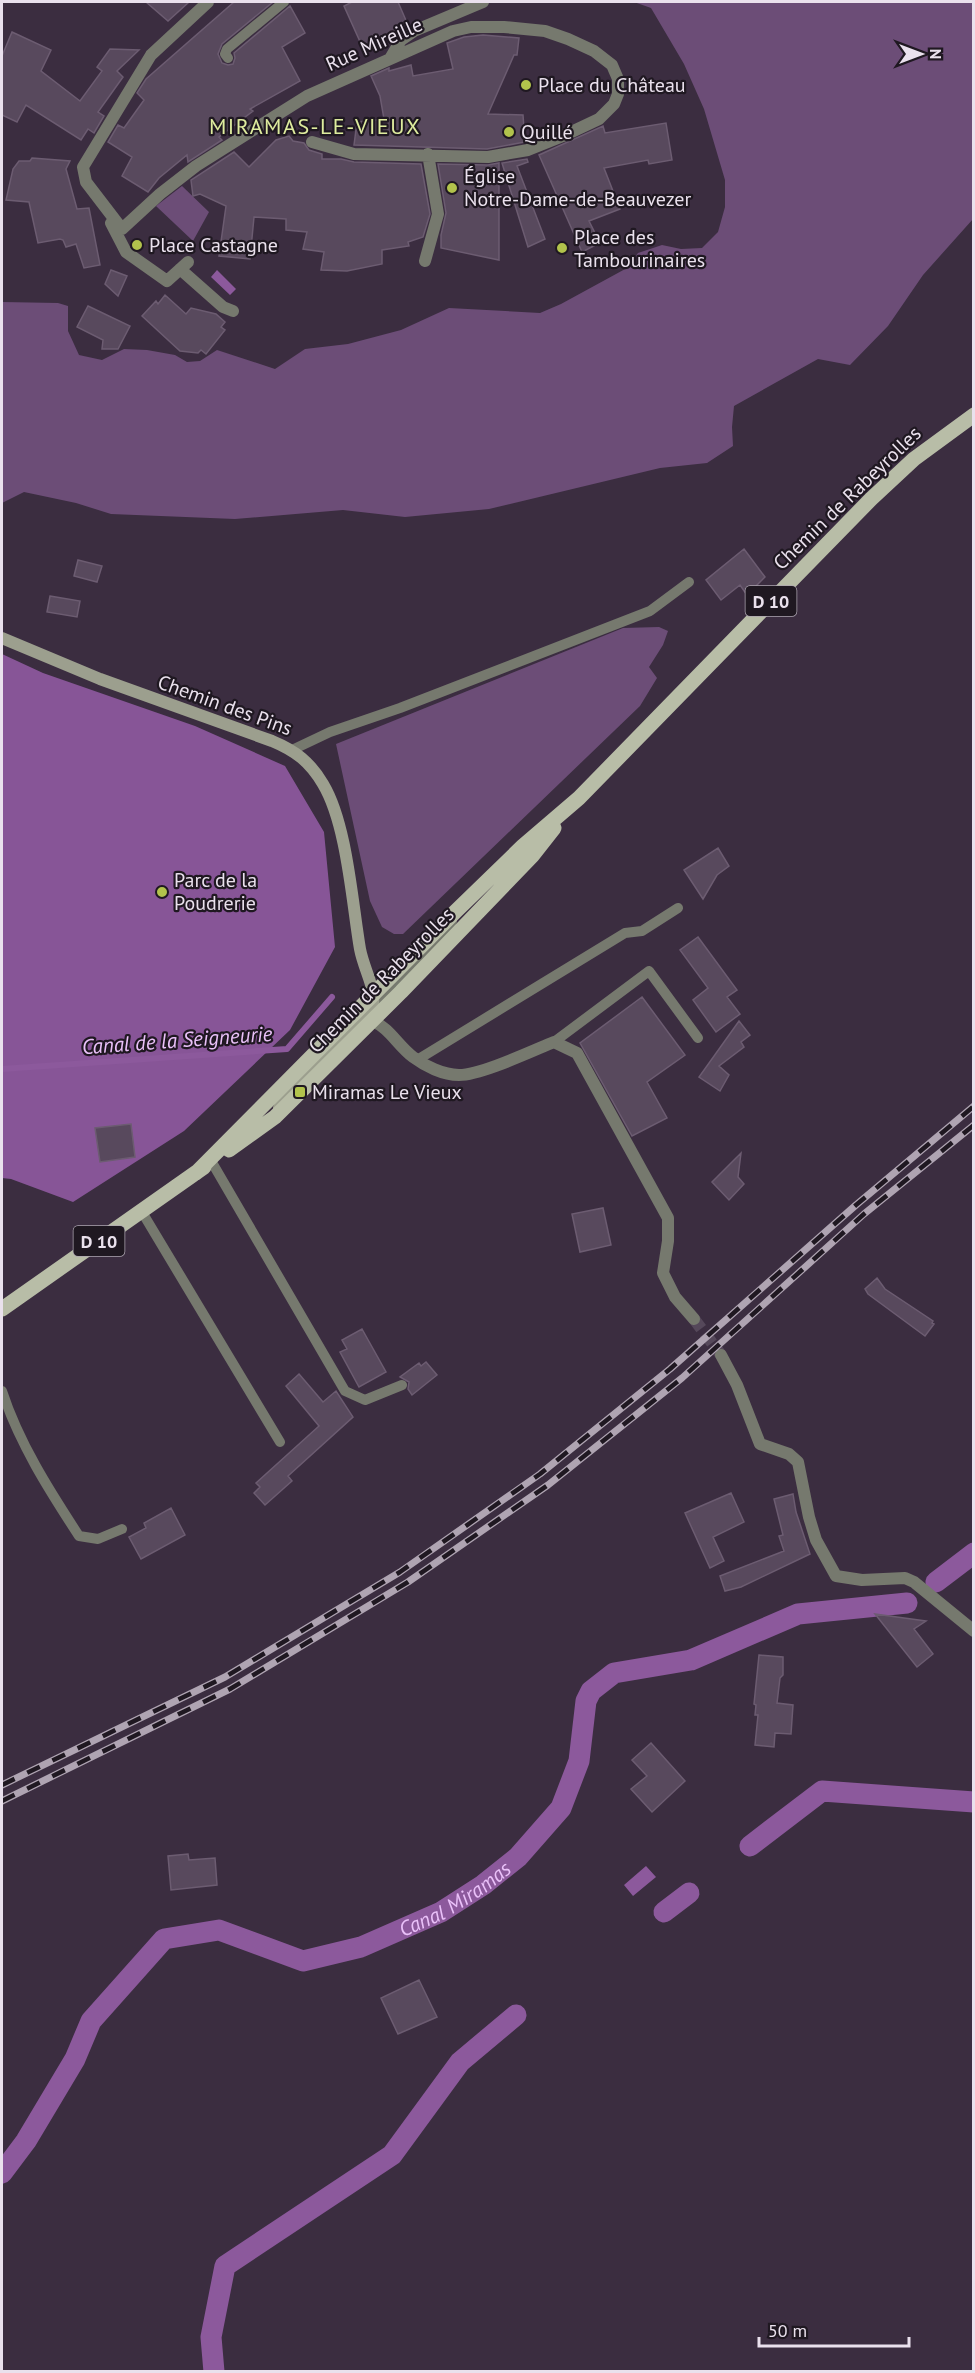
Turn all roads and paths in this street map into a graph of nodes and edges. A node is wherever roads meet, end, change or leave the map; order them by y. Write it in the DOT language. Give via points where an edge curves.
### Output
graph roads {
  1 [pos="208,2"];
  2 [pos="284,2"];
  3 [pos="483,2"];
  4 [pos="391,57"];
  5 [pos="228,58"];
  6 [pos="312,142"];
  7 [pos="428,154"];
  8 [pos="100,201"];
  9 [pos="425,261"];
  10 [pos="232,310"];
  11 [pos="974,415"];
  12 [pos="689,582"];
  13 [pos="2,638"];
  14 [pos="292,750"];
  15 [pos="579,798"];
  16 [pos="678,908"];
  17 [pos="382,998"];
  18 [pos="359,1020"];
  19 [pos="698,1038"];
  20 [pos="554,1042"];
  21 [pos="417,1060"];
  22 [pos="211,1160"];
  23 [pos="142,1212"];
  24 [pos="2,1309"];
  25 [pos="694,1319"];
  26 [pos="721,1355"];
  27 [pos="402,1385"];
  28 [pos="2,1391"];
  29 [pos="280,1442"];
  30 [pos="122,1528"];
  31 [pos="974,1631"];
  1 -- 8 [label="street" via="151,55 86,161 86,182"];
  2 -- 5 [label="lane" via="226,49"];
  3 -- 4 [label="street" via="400,39"];
  4 -- 7 [label="street, Rue Mireille" via="471,27 504,27 545,31 568,39 612,64 618,79 618,94 599,119 528,150 488,157"];
  4 -- 8 [label="street, Rue Mireille" via="307,96 196,166 122,229"];
  6 -- 7 [label="street, Rue Mireille" via="354,154"];
  7 -- 9 [label="street" via="438,214"];
  8 -- 10 [label="street" via="126,252 167,281 184,266 222,307"];
  11 -- 15 [label="main road, Chemin de Rabeyrolles / D 10" via="914,459 871,499"];
  12 -- 14 [label="lane" via="650,611 330,732"];
  13 -- 14 [label="street, Chemin des Pins"];
  14 -- 17 [label="street, Chemin des Pins" via="310,766 332,804 341,833 364,968"];
  15 -- 17 [label="main road, Chemin de Rabeyrolles / D 10" via="532,856"];
  15 -- 17 [label="main road, Chemin de Rabeyrolles / D 10" via="456,910"];
  16 -- 21 [label="lane" via="642,931 625,933"];
  17 -- 18 [label="main road, Chemin de Rabeyrolles / D 10"];
  17 -- 18 [label="main road, Chemin de Rabeyrolles / D 10"];
  18 -- 21 [label="street" via="384,1025"];
  18 -- 22 [label="main road, Chemin de Rabeyrolles / D 10"];
  18 -- 22 [label="main road, Chemin de Rabeyrolles / D 10" via="275,1117"];
  19 -- 20 [label="lane" via="649,971"];
  20 -- 21 [label="street" via="490,1068 459,1075 430,1068"];
  20 -- 25 [label="street" via="577,1053 668,1218 663,1273 675,1297"];
  22 -- 23 [label="main road, Chemin de Rabeyrolles / D 10"];
  22 -- 27 [label="lane" via="345,1391 365,1400"];
  23 -- 24 [label="main road, Chemin de Rabeyrolles / D 10"];
  23 -- 29 [label="lane"];
  26 -- 31 [label="street" via="760,1444 789,1454 798,1462 816,1540 836,1576 862,1581 905,1578"];
  28 -- 30 [label="lane" via="12,1421 79,1536 98,1539"];
}
